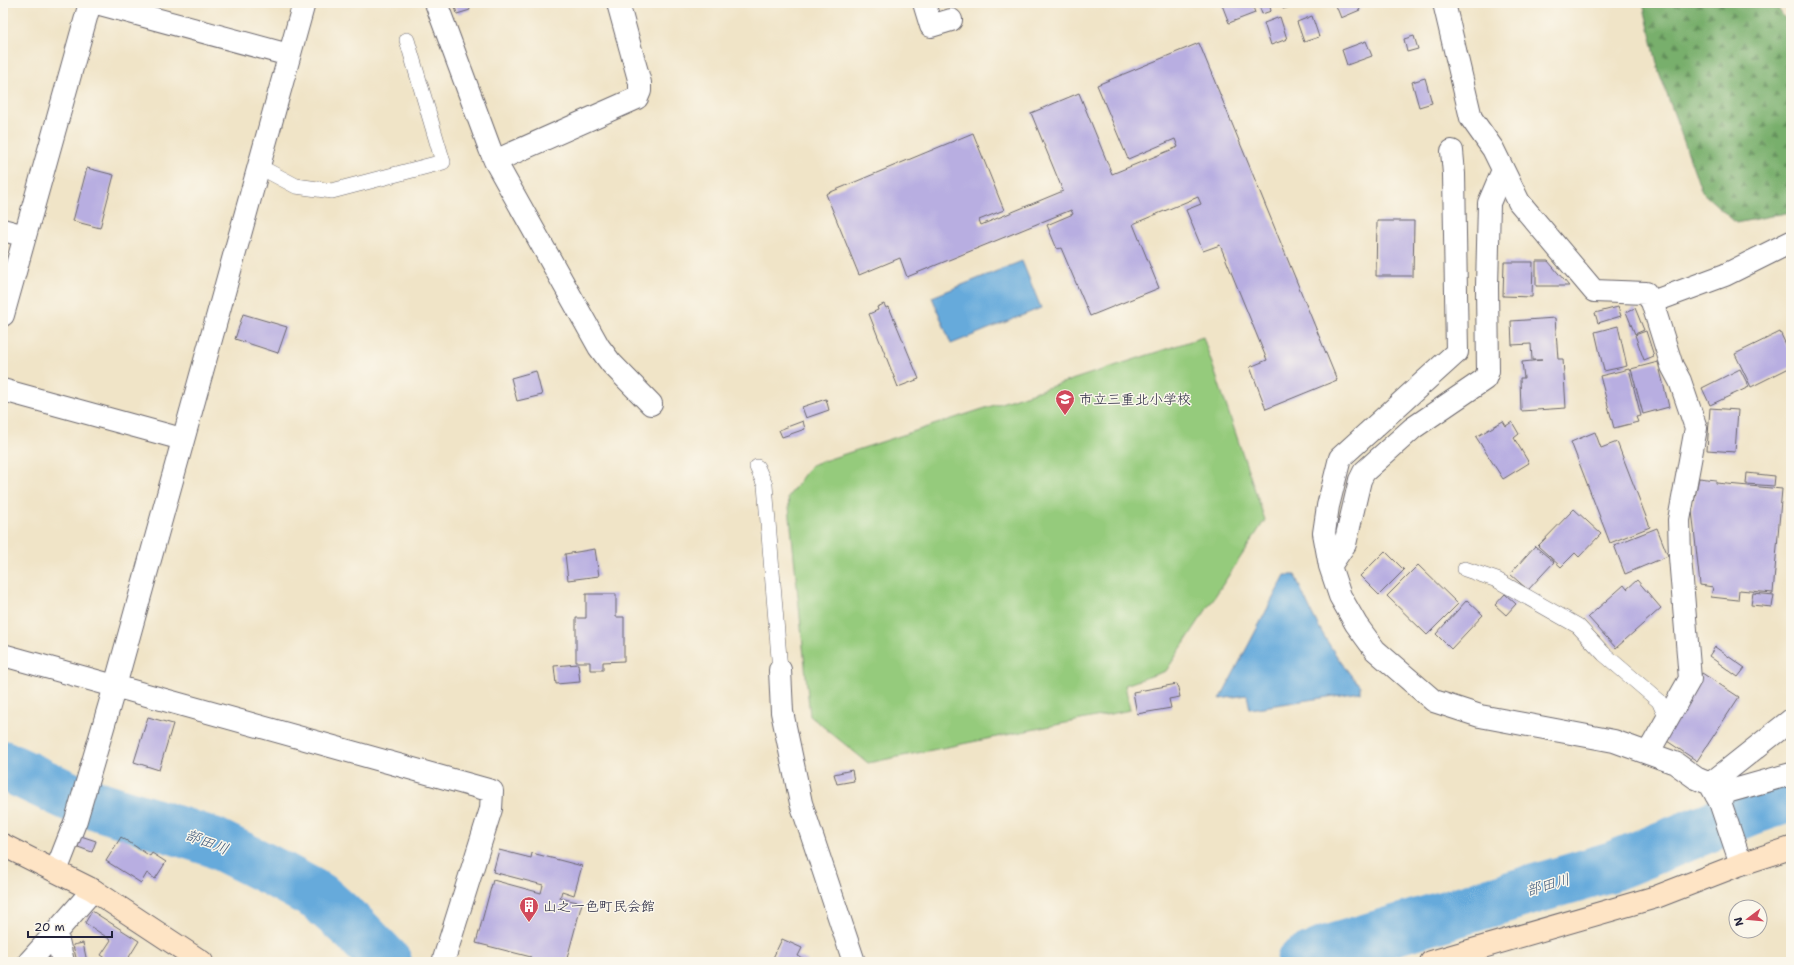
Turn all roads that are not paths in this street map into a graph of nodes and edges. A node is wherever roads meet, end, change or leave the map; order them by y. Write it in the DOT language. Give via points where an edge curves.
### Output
graph roads {
  1 [pos="90,3"];
  2 [pos="96,3"];
  3 [pos="304,3"];
  4 [pos="436,3"];
  5 [pos="618,3"];
  6 [pos="924,3"];
  7 [pos="1444,3"];
  8 [pos="951,20"];
  9 [pos="407,40"];
  10 [pos="289,55"];
  11 [pos="1452,151"];
  12 [pos="496,161"];
  13 [pos="258,166"];
  14 [pos="1503,170"];
  15 [pos="3,230"];
  16 [pos="25,236"];
  17 [pos="1791,242"];
  18 [pos="1652,302"];
  19 [pos="3,315"];
  20 [pos="3,390"];
  21 [pos="651,404"];
  22 [pos="182,439"];
  23 [pos="757,467"];
  24 [pos="1330,566"];
  25 [pos="1465,569"];
  26 [pos="3,655"];
  27 [pos="780,670"];
  28 [pos="115,686"];
  29 [pos="1668,719"];
  30 [pos="1791,720"];
  31 [pos="1648,753"];
  32 [pos="1791,774"];
  33 [pos="1715,794"];
  34 [pos="3,845"];
  35 [pos="1791,848"];
  36 [pos="1738,855"];
  37 [pos="56,871"];
  38 [pos="93,890"];
  39 [pos="56,932"];
  40 [pos="28,962"];
  41 [pos="63,962"];
  42 [pos="202,962"];
  43 [pos="445,962"];
  44 [pos="854,962"];
  45 [pos="1431,962"];
  1 -- 16 [label="street"];
  2 -- 10 [label="street"];
  3 -- 10 [label="street"];
  4 -- 12 [label="street"];
  5 -- 12 [label="street" via="640,83 637,98"];
  6 -- 8 [label="street" via="931,26"];
  7 -- 14 [label="street" via="1470,118 1493,149"];
  9 -- 13 [label="lane" via="443,162 332,191 296,186"];
  10 -- 13 [label="street"];
  11 -- 24 [label="street" via="1457,352 1340,458 1324,533"];
  12 -- 21 [label="street" via="599,347"];
  13 -- 22 [label="street"];
  14 -- 18 [label="street" via="1519,202 1594,291 1646,293"];
  14 -- 24 [label="street" via="1488,203 1488,371 1485,378 1413,428 1364,472 1345,544"];
  15 -- 16 [label="street"];
  16 -- 19 [label="street"];
  17 -- 18 [label="street" via="1725,275"];
  18 -- 29 [label="street" via="1672,366 1680,381 1696,428 1679,520 1690,679"];
  20 -- 22 [label="street"];
  22 -- 28 [label="street"];
  23 -- 27 [label="lane" via="765,485"];
  24 -- 31 [label="street" via="1340,596 1375,650 1434,701 1480,716 1614,741"];
  25 -- 29 [label="lane" via="1496,580 1578,626 1604,654 1659,701"];
  26 -- 28 [label="street"];
  27 -- 44 [label="street" via="782,712 801,804"];
  28 -- 37 [label="street" via="76,820"];
  28 -- 43 [label="street" via="492,791 491,809"];
  29 -- 31 [label="street"];
  30 -- 33 [label="street"];
  31 -- 33 [label="street" via="1675,763"];
  32 -- 33 [label="street"];
  33 -- 36 [label="street"];
  34 -- 37 [label="street"];
  35 -- 36 [label="street"];
  36 -- 45 [label="street" via="1656,897"];
  37 -- 38 [label="street"];
  38 -- 39 [label="street"];
  38 -- 42 [label="street"];
  39 -- 40 [label="street"];
  39 -- 41 [label="street"];
}
